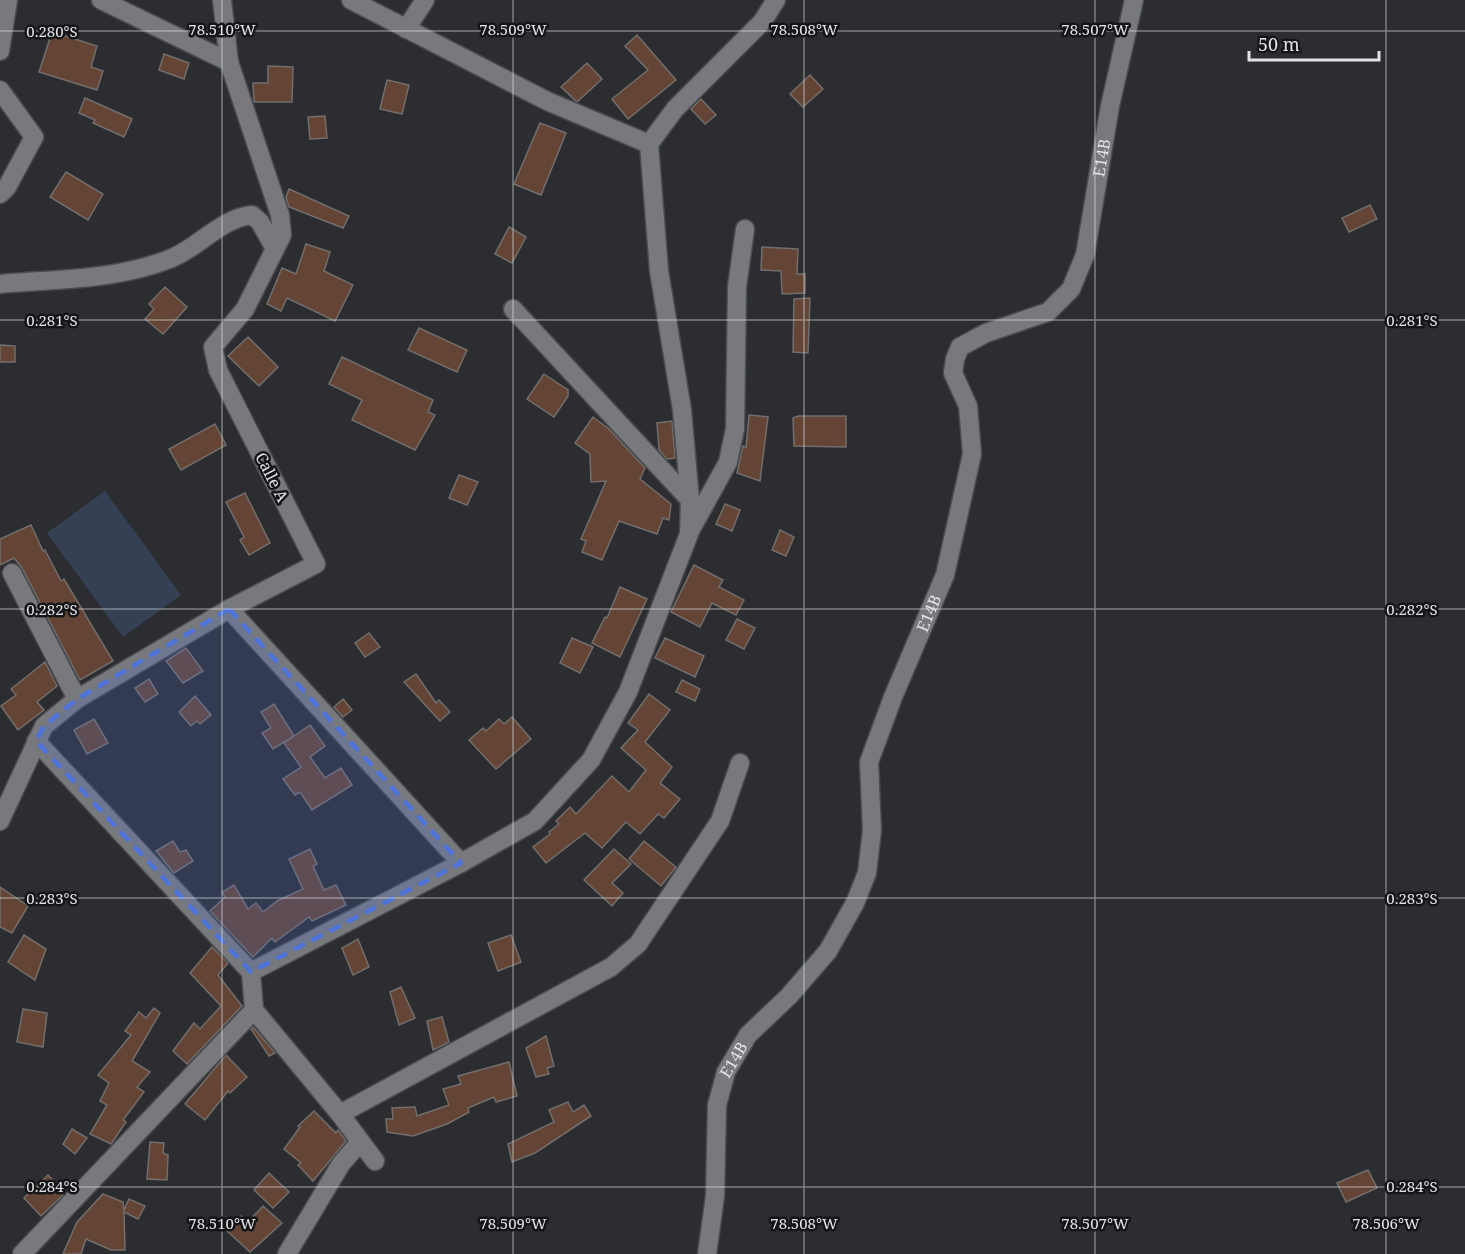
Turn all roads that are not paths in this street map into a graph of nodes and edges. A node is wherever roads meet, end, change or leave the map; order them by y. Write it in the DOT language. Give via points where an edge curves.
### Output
graph roads {
  1 [pos="8,0"];
  2 [pos="101,0"];
  3 [pos="222,0"];
  4 [pos="351,0"];
  5 [pos="425,0"];
  6 [pos="776,0"];
  7 [pos="1134,0"];
  8 [pos="406,28"];
  9 [pos="0,51"];
  10 [pos="229,62"];
  11 [pos="2,95"];
  12 [pos="649,144"];
  13 [pos="0,194"];
  14 [pos="745,229"];
  15 [pos="275,249"];
  16 [pos="0,284"];
  17 [pos="513,309"];
  18 [pos="690,500"];
  19 [pos="688,534"];
  20 [pos="12,573"];
  21 [pos="229,609"];
  22 [pos="77,699"];
  23 [pos="36,741"];
  24 [pos="740,763"];
  25 [pos="0,821"];
  26 [pos="461,863"];
  27 [pos="251,972"];
  28 [pos="254,1010"];
  29 [pos="340,1114"];
  30 [pos="360,1142"];
  31 [pos="375,1161"];
  32 [pos="22,1254"];
  33 [pos="287,1254"];
  34 [pos="707,1254"];
  1 -- 9 [label="street"];
  2 -- 10 [label="street"];
  3 -- 10 [label="street, Calle A"];
  4 -- 8 [label="street"];
  5 -- 8 [label="street"];
  6 -- 12 [label="street" via="762,22 675,109"];
  7 -- 34 [label="street, E14B" via="1110,106 1085,255 1071,290 1048,312 986,333 960,347 955,359 953,373 968,406 972,454 945,575 869,762 872,830 867,873 828,951 748,1035 726,1072 717,1106 715,1196"];
  8 -- 12 [label="street" via="547,101"];
  10 -- 15 [label="street, Calle A" via="280,215 282,235"];
  11 -- 13 [label="street" via="34,137"];
  12 -- 18 [label="street" via="659,271 682,410"];
  14 -- 19 [label="street" via="737,287 735,429 728,462"];
  15 -- 16 [label="street" via="252,215 238,217 173,258 148,266 108,274"];
  15 -- 21 [label="street, Calle A" via="245,309 220,337 213,354 316,564"];
  17 -- 18 [label="street"];
  18 -- 19 [label="street"];
  19 -- 26 [label="street" via="628,692 591,760 535,821"];
  20 -- 22 [label="street"];
  21 -- 22 [label="street, Calle A"];
  21 -- 26 [label="street"];
  22 -- 23 [label="street, Calle A" via="44,726"];
  23 -- 25 [label="street, Calle A"];
  23 -- 27 [label="street"];
  24 -- 29 [label="street" via="720,821 638,944 611,967"];
  26 -- 27 [label="street"];
  27 -- 28 [label="street"];
  28 -- 29 [label="street"];
  28 -- 32 [label="street"];
  29 -- 30 [label="street"];
  30 -- 31 [label="street"];
  30 -- 33 [label="street" via="341,1164"];
}
